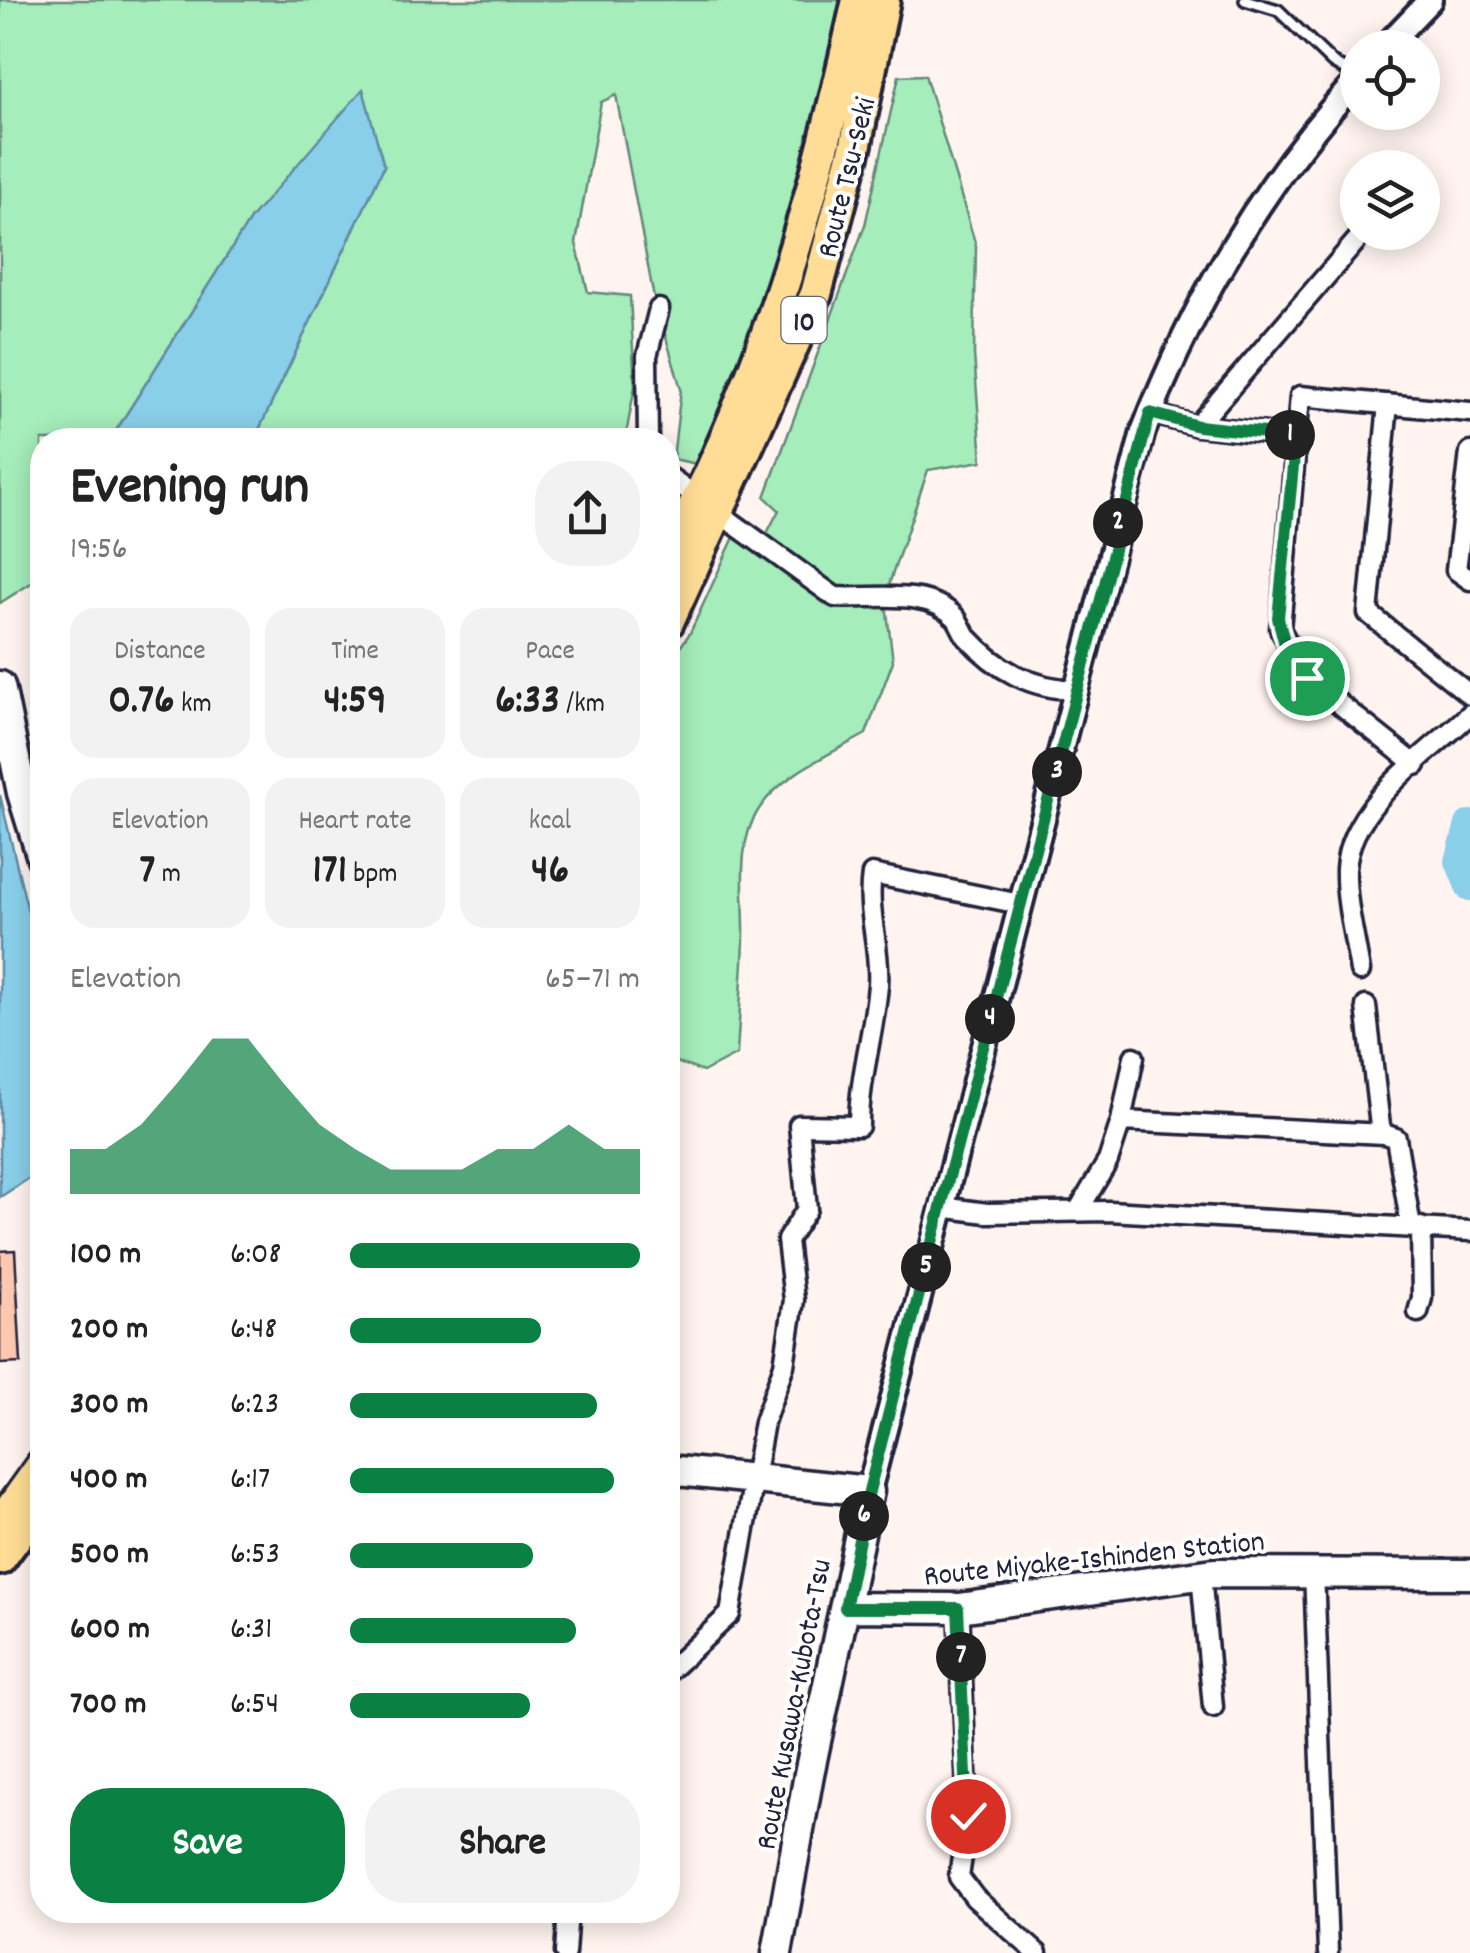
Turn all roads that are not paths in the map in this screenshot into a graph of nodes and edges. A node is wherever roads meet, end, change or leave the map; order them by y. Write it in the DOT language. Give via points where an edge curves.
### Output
graph roads {
  1 [pos="858,0"];
  2 [pos="884,0"];
  3 [pos="1245,0"];
  4 [pos="1430,0"];
  5 [pos="1401,30"];
  6 [pos="1340,67"];
  7 [pos="1340,98"];
  8 [pos="1348,250"];
  9 [pos="658,309"];
  10 [pos="1388,404"];
  11 [pos="1470,412"];
  12 [pos="1150,413"];
  13 [pos="1198,426"];
  14 [pos="648,428"];
  15 [pos="1296,436"];
  16 [pos="1470,450"];
  17 [pos="680,484"];
  18 [pos="710,504"];
  19 [pos="1466,530"];
  20 [pos="680,541"];
  21 [pos="1470,580"];
  22 [pos="680,588"];
  23 [pos="0,686"];
  24 [pos="1076,690"];
  25 [pos="1470,695"];
  26 [pos="1470,714"];
  27 [pos="1416,765"];
  28 [pos="30,819"];
  29 [pos="1020,904"];
  30 [pos="1360,971"];
  31 [pos="1366,1006"];
  32 [pos="1134,1057"];
  33 [pos="1120,1121"];
  34 [pos="1384,1134"];
  35 [pos="941,1207"];
  36 [pos="1078,1211"];
  37 [pos="1416,1227"];
  38 [pos="1470,1231"];
  39 [pos="1418,1312"];
  40 [pos="680,1471"];
  41 [pos="757,1479"];
  42 [pos="30,1482"];
  43 [pos="869,1491"];
  44 [pos="30,1518"];
  45 [pos="0,1524"];
  46 [pos="0,1559"];
  47 [pos="1314,1570"];
  48 [pos="1202,1574"];
  49 [pos="1470,1574"];
  50 [pos="845,1608"];
  51 [pos="958,1608"];
  52 [pos="680,1661"];
  53 [pos="1212,1707"];
  54 [pos="567,1923"];
  55 [pos="565,1953"];
  56 [pos="777,1953"];
  57 [pos="1037,1953"];
  58 [pos="1328,1953"];
  1 -- 18 [label="main road, Route Tsu-Seki / 10" via="820,174"];
  2 -- 18 [label="main road, Route Tsu-Seki / 10" via="856,144 816,294"];
  3 -- 6 [label="lane" via="1278,10"];
  4 -- 5 [label="street"];
  7 -- 12 [label="street" via="1240,230"];
  8 -- 13 [label="street"];
  9 -- 14 [label="street" via="646,356"];
  10 -- 11 [label="street"];
  10 -- 15 [label="street" via="1300,396"];
  10 -- 25 [label="street" via="1368,613"];
  12 -- 13 [label="street"];
  12 -- 24 [label="street"];
  13 -- 15 [label="street"];
  15 -- 27 [label="street" via="1279,603 1284,641 1307,678"];
  16 -- 19 [label="street"];
  17 -- 18 [label="street"];
  18 -- 20 [label="main road, Route Tsu-Seki / 10"];
  18 -- 22 [label="main road, Route Tsu-Seki / 10"];
  18 -- 24 [label="street" via="835,597 900,595 924,602 955,617 993,665 1011,676"];
  19 -- 21 [label="street" via="1456,570"];
  23 -- 28 [label="main road"];
  24 -- 29 [label="street"];
  26 -- 27 [label="street"];
  27 -- 30 [label="street" via="1376,800 1348,853"];
  29 -- 35 [label="street"];
  29 -- 41 [label="street" via="872,874 867,902 878,986 859,1080 858,1126 799,1125 807,1209 787,1240 794,1300"];
  31 -- 34 [label="street"];
  32 -- 33 [label="street"];
  33 -- 34 [label="street"];
  33 -- 36 [label="street" via="1108,1161"];
  34 -- 37 [label="street" via="1396,1138"];
  35 -- 36 [label="street"];
  35 -- 43 [label="street"];
  36 -- 37 [label="street"];
  37 -- 38 [label="street"];
  37 -- 39 [label="street"];
  40 -- 41 [label="main road"];
  41 -- 43 [label="main road"];
  41 -- 52 [label="street" via="730,1614"];
  42 -- 45 [label="main road"];
  43 -- 50 [label="main road, Route Kusawa-Kubota-Tsu"];
  44 -- 46 [label="main road"];
  47 -- 48 [label="main road, Route Miyake-Ishinden Station"];
  47 -- 49 [label="main road, Route Miyake-Ishinden Station"];
  47 -- 58 [label="street"];
  48 -- 51 [label="main road, Route Miyake-Ishinden Station"];
  48 -- 53 [label="street"];
  50 -- 51 [label="main road, Route Miyake-Ishinden Station"];
  50 -- 56 [label="main road, Route Kusawa-Kubota-Tsu"];
  51 -- 57 [label="street" via="968,1816 959,1876"];
  54 -- 55 [label="street"];
}
